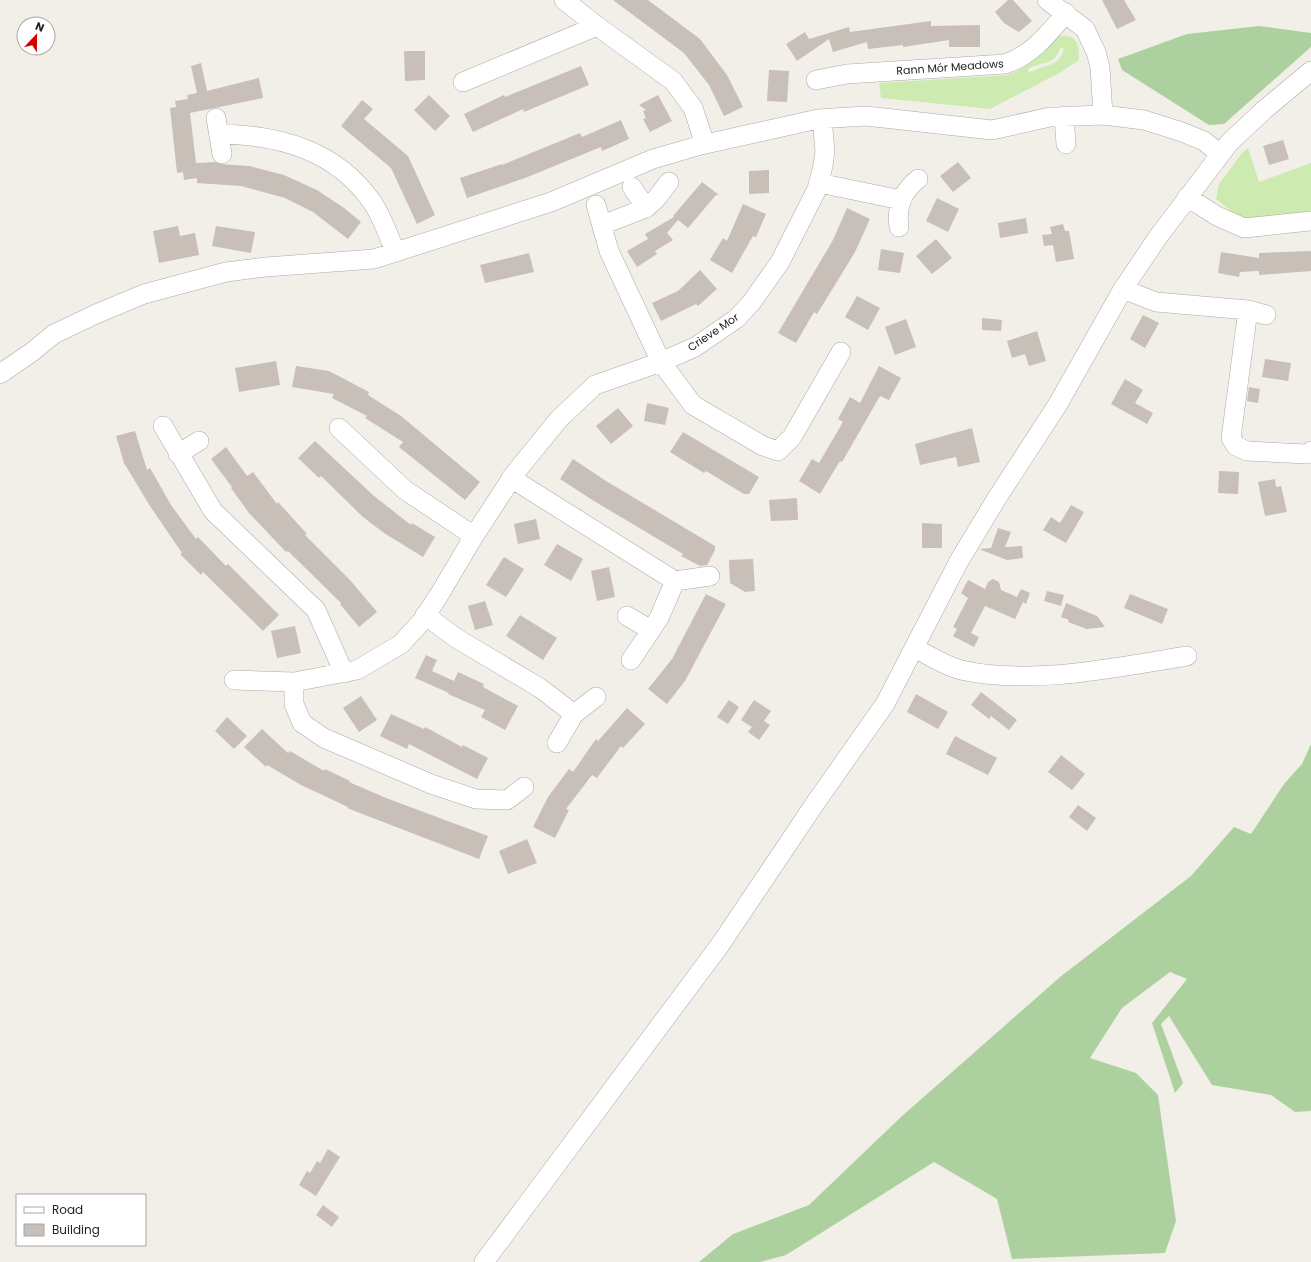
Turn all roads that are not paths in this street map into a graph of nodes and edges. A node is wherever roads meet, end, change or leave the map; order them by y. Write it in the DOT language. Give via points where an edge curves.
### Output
graph roads {
  1 [pos="564,0"];
  2 [pos="1047,0"];
  3 [pos="1066,13"];
  4 [pos="597,26"];
  5 [pos="1311,71"];
  6 [pos="816,80"];
  7 [pos="463,82"];
  8 [pos="1103,115"];
  9 [pos="1064,116"];
  10 [pos="822,119"];
  11 [pos="705,144"];
  12 [pos="1066,144"];
  13 [pos="222,154"];
  14 [pos="1220,154"];
  15 [pos="918,179"];
  16 [pos="669,182"];
  17 [pos="819,183"];
  18 [pos="632,187"];
  19 [pos="1187,197"];
  20 [pos="901,200"];
  21 [pos="596,205"];
  22 [pos="646,208"];
  23 [pos="1311,221"];
  24 [pos="602,225"];
  25 [pos="899,227"];
  26 [pos="395,251"];
  27 [pos="1123,289"];
  28 [pos="841,352"];
  29 [pos="661,362"];
  30 [pos="0,374"];
  31 [pos="163,426"];
  32 [pos="339,428"];
  33 [pos="199,441"];
  34 [pos="1311,451"];
  35 [pos="178,454"];
  36 [pos="512,478"];
  37 [pos="474,536"];
  38 [pos="710,576"];
  39 [pos="675,581"];
  40 [pos="426,615"];
  41 [pos="627,616"];
  42 [pos="651,630"];
  43 [pos="914,648"];
  44 [pos="1187,656"];
  45 [pos="631,660"];
  46 [pos="344,673"];
  47 [pos="234,680"];
  48 [pos="294,682"];
  49 [pos="596,697"];
  50 [pos="574,714"];
  51 [pos="557,743"];
  52 [pos="524,787"];
  53 [pos="484,1262"];
  1 -- 4 [label="street"];
  2 -- 3 [label="street"];
  3 -- 6 [label="street, Rann Mór Meadows" via="1038,45 1016,60 1004,64 847,74"];
  3 -- 8 [label="street" via="1084,29 1096,52 1100,67"];
  4 -- 7 [label="street"];
  4 -- 11 [label="street" via="673,81 693,108"];
  5 -- 14 [label="street" via="1264,110"];
  8 -- 9 [label="street"];
  8 -- 14 [label="street" via="1144,120 1182,132 1204,141"];
  9 -- 10 [label="street" via="992,130 866,116"];
  9 -- 12 [label="street"];
  10 -- 11 [label="street"];
  10 -- 17 [label="street, Crieve Mor" via="825,151"];
  11 -- 26 [label="street" via="654,158 544,204"];
  13 -- 26 [label="street" via="218,126 308,149 330,160 355,180 373,203"];
  14 -- 19 [label="street"];
  15 -- 20 [label="street"];
  16 -- 22 [label="street"];
  17 -- 20 [label="street"];
  17 -- 29 [label="street, Crieve Mor" via="780,262 751,303 736,319 695,347"];
  18 -- 22 [label="street"];
  19 -- 23 [label="street" via="1217,216 1244,228"];
  19 -- 27 [label="street"];
  20 -- 25 [label="street"];
  21 -- 24 [label="street"];
  22 -- 24 [label="street"];
  24 -- 29 [label="street" via="609,251"];
  26 -- 30 [label="street" via="374,259 226,272 163,288 54,334"];
  27 -- 34 [label="street" via="1156,302 1257,312 1231,438 1236,446 1247,451 1307,454"];
  27 -- 43 [label="street" via="1058,404 962,555"];
  28 -- 29 [label="street" via="792,437 778,451 763,446 693,405"];
  29 -- 36 [label="street, Crieve Mor" via="595,386 559,419"];
  31 -- 35 [label="street"];
  32 -- 37 [label="street" via="405,490"];
  33 -- 35 [label="street"];
  35 -- 46 [label="street" via="213,511 316,610"];
  36 -- 37 [label="street, Crieve Mor"];
  36 -- 39 [label="street"];
  37 -- 40 [label="street, Crieve Mor"];
  38 -- 39 [label="street"];
  39 -- 42 [label="street"];
  40 -- 46 [label="street, Crieve Mor" via="401,644 357,670"];
  40 -- 50 [label="street" via="456,638 540,688"];
  41 -- 42 [label="street"];
  42 -- 45 [label="street"];
  43 -- 44 [label="street" via="960,670 1005,677 1080,672"];
  43 -- 53 [label="street" via="885,704 720,945"];
  46 -- 48 [label="street, Crieve Mor"];
  47 -- 48 [label="street, Crieve Mor"];
  48 -- 52 [label="street" via="294,704 302,723 324,738 431,784 476,798 507,800"];
  49 -- 50 [label="street"];
  50 -- 51 [label="street"];
}
